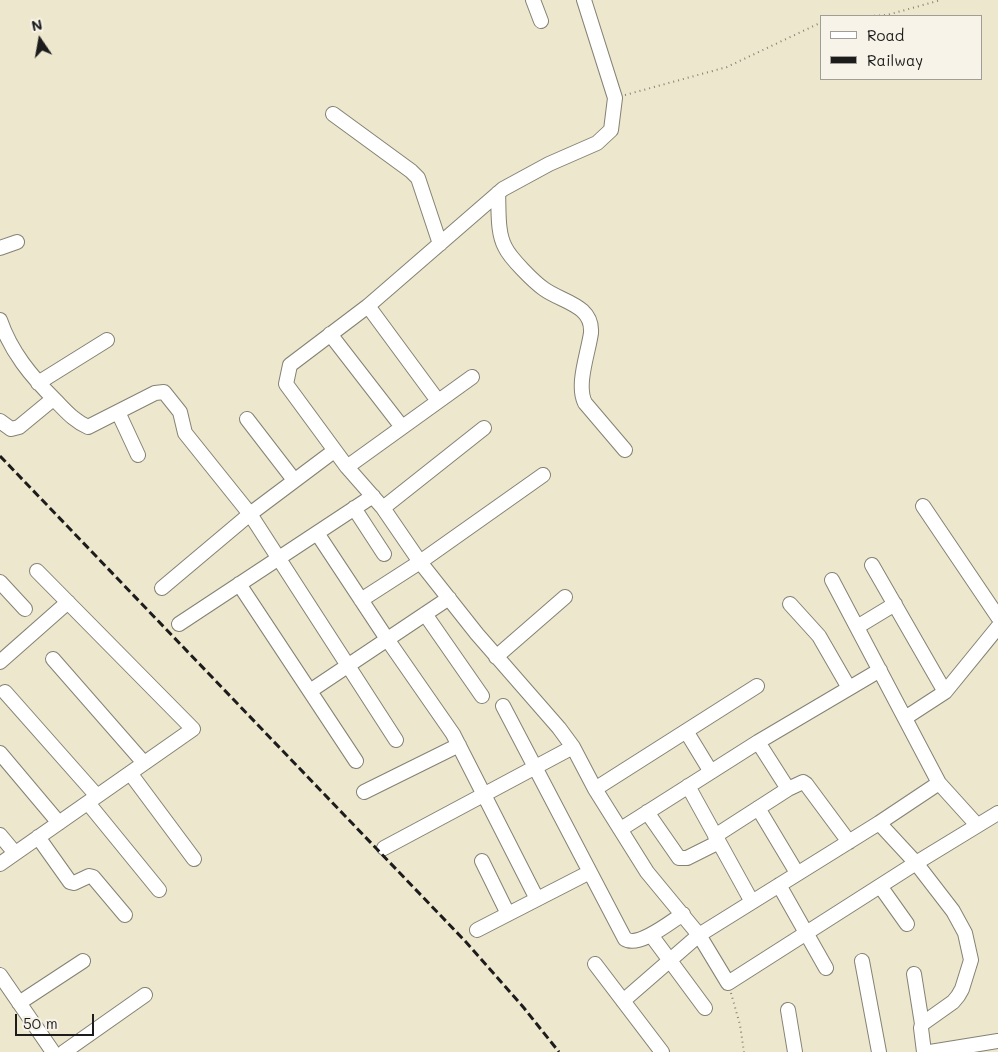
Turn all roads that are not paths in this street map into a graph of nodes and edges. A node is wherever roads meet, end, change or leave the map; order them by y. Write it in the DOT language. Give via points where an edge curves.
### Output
graph roads {
  1 [pos="533,0"];
  2 [pos="584,0"];
  3 [pos="541,22"];
  4 [pos="333,114"];
  5 [pos="498,194"];
  6 [pos="17,242"];
  7 [pos="440,244"];
  8 [pos="0,248"];
  9 [pos="368,306"];
  10 [pos="0,320"];
  11 [pos="330,334"];
  12 [pos="107,340"];
  13 [pos="472,377"];
  14 [pos="38,383"];
  15 [pos="53,399"];
  16 [pos="438,401"];
  17 [pos="118,412"];
  18 [pos="247,419"];
  19 [pos="0,421"];
  20 [pos="402,427"];
  21 [pos="484,428"];
  22 [pos="334,450"];
  23 [pos="625,450"];
  24 [pos="138,455"];
  25 [pos="347,467"];
  26 [pos="543,475"];
  27 [pos="294,480"];
  28 [pos="373,496"];
  29 [pos="923,506"];
  30 [pos="354,508"];
  31 [pos="383,508"];
  32 [pos="250,514"];
  33 [pos="317,533"];
  34 [pos="384,554"];
  35 [pos="278,559"];
  36 [pos="420,562"];
  37 [pos="872,565"];
  38 [pos="37,570"];
  39 [pos="832,580"];
  40 [pos="0,582"];
  41 [pos="239,584"];
  42 [pos="162,588"];
  43 [pos="449,598"];
  44 [pos="565,598"];
  45 [pos="362,600"];
  46 [pos="68,602"];
  47 [pos="790,604"];
  48 [pos="895,604"];
  49 [pos="25,609"];
  50 [pos="424,614"];
  51 [pos="998,617"];
  52 [pos="179,624"];
  53 [pos="857,627"];
  54 [pos="998,627"];
  55 [pos="387,640"];
  56 [pos="2,656"];
  57 [pos="496,657"];
  58 [pos="53,659"];
  59 [pos="348,666"];
  60 [pos="880,670"];
  61 [pos="757,686"];
  62 [pos="849,688"];
  63 [pos="310,691"];
  64 [pos="5,692"];
  65 [pos="944,692"];
  66 [pos="482,696"];
  67 [pos="503,706"];
  68 [pos="905,718"];
  69 [pos="686,731"];
  70 [pos="396,740"];
  71 [pos="758,742"];
  72 [pos="459,745"];
  73 [pos="573,747"];
  74 [pos="0,753"];
  75 [pos="356,761"];
  76 [pos="144,763"];
  77 [pos="535,767"];
  78 [pos="711,772"];
  79 [pos="130,773"];
  80 [pos="939,783"];
  81 [pos="688,786"];
  82 [pos="595,789"];
  83 [pos="788,789"];
  84 [pos="364,792"];
  85 [pos="483,795"];
  86 [pos="92,799"];
  87 [pos="758,808"];
  88 [pos="647,812"];
  89 [pos="998,813"];
  90 [pos="59,823"];
  91 [pos="878,824"];
  92 [pos="977,824"];
  93 [pos="621,829"];
  94 [pos="0,835"];
  95 [pos="38,837"];
  96 [pos="717,839"];
  97 [pos="849,842"];
  98 [pos="384,848"];
  99 [pos="15,853"];
  100 [pos="194,859"];
  101 [pos="482,861"];
  102 [pos="916,863"];
  103 [pos="0,864"];
  104 [pos="590,872"];
  105 [pos="797,874"];
  106 [pos="779,885"];
  107 [pos="880,886"];
  108 [pos="159,890"];
  109 [pos="537,899"];
  110 [pos="752,902"];
  111 [pos="508,914"];
  112 [pos="682,914"];
  113 [pos="125,915"];
  114 [pos="907,924"];
  115 [pos="477,930"];
  116 [pos="806,933"];
  117 [pos="651,934"];
  118 [pos="699,935"];
  119 [pos="83,961"];
  120 [pos="670,961"];
  121 [pos="862,962"];
  122 [pos="595,964"];
  123 [pos="826,968"];
  124 [pos="0,974"];
  125 [pos="914,974"];
  126 [pos="145,995"];
  127 [pos="623,1001"];
  128 [pos="19,1003"];
  129 [pos="705,1008"];
  130 [pos="788,1010"];
  131 [pos="922,1024"];
  132 [pos="998,1041"];
  133 [pos="53,1052"];
  134 [pos="64,1052"];
  135 [pos="662,1052"];
  136 [pos="795,1052"];
  137 [pos="879,1052"];
  138 [pos="924,1052"];
  139 [pos="930,1052"];
  1 -- 3 [label="street"];
  2 -- 5 [label="street" via="615,98 611,130 597,143 549,164"];
  4 -- 7 [label="street" via="418,178"];
  5 -- 7 [label="street"];
  5 -- 23 [label="street" via="502,241 506,249 544,289 579,308 589,318 592,326 581,384 582,397"];
  6 -- 8 [label="street"];
  7 -- 9 [label="street"];
  9 -- 11 [label="street"];
  9 -- 16 [label="street"];
  10 -- 14 [label="street" via="15,353"];
  11 -- 20 [label="street"];
  11 -- 22 [label="street" via="290,365 286,384"];
  12 -- 14 [label="street"];
  13 -- 16 [label="street"];
  14 -- 15 [label="street"];
  15 -- 17 [label="street" via="76,422 88,427"];
  15 -- 19 [label="street" via="19,427 11,429"];
  16 -- 20 [label="street"];
  17 -- 24 [label="street"];
  17 -- 32 [label="street" via="155,393 164,392 180,412 186,433"];
  18 -- 27 [label="street"];
  20 -- 25 [label="street"];
  21 -- 31 [label="street"];
  22 -- 25 [label="street"];
  22 -- 27 [label="street"];
  25 -- 28 [label="street"];
  26 -- 36 [label="street"];
  27 -- 32 [label="street"];
  28 -- 30 [label="street"];
  28 -- 31 [label="street"];
  29 -- 51 [label="street"];
  30 -- 33 [label="street"];
  30 -- 34 [label="street"];
  31 -- 36 [label="street"];
  32 -- 35 [label="street"];
  32 -- 42 [label="street"];
  33 -- 35 [label="street"];
  33 -- 45 [label="street"];
  35 -- 41 [label="street"];
  35 -- 59 [label="street"];
  36 -- 43 [label="street"];
  36 -- 45 [label="street"];
  37 -- 48 [label="street"];
  38 -- 46 [label="street"];
  39 -- 53 [label="street"];
  40 -- 49 [label="street"];
  41 -- 52 [label="street"];
  41 -- 63 [label="street"];
  43 -- 50 [label="street"];
  43 -- 57 [label="street"];
  44 -- 57 [label="street"];
  45 -- 55 [label="street"];
  46 -- 56 [label="street"];
  46 -- 76 [label="street" via="193,729"];
  47 -- 62 [label="street" via="819,636"];
  48 -- 53 [label="street"];
  48 -- 65 [label="street"];
  50 -- 55 [label="street"];
  50 -- 66 [label="street"];
  53 -- 60 [label="street"];
  54 -- 65 [label="street"];
  55 -- 59 [label="street"];
  55 -- 72 [label="street"];
  57 -- 73 [label="street"];
  58 -- 76 [label="street"];
  59 -- 63 [label="street"];
  59 -- 70 [label="street"];
  60 -- 62 [label="street"];
  60 -- 68 [label="street"];
  61 -- 69 [label="street"];
  62 -- 71 [label="street"];
  63 -- 75 [label="street"];
  64 -- 86 [label="street"];
  65 -- 68 [label="street"];
  67 -- 77 [label="street"];
  68 -- 80 [label="street"];
  69 -- 78 [label="street"];
  69 -- 82 [label="street"];
  71 -- 78 [label="street"];
  71 -- 83 [label="street"];
  72 -- 84 [label="street"];
  72 -- 85 [label="street"];
  73 -- 77 [label="street"];
  73 -- 82 [label="street"];
  74 -- 90 [label="street"];
  76 -- 79 [label="street"];
  77 -- 85 [label="street"];
  77 -- 104 [label="street"];
  78 -- 81 [label="street"];
  79 -- 86 [label="street"];
  79 -- 100 [label="street"];
  80 -- 91 [label="street"];
  80 -- 92 [label="street"];
  81 -- 88 [label="street"];
  81 -- 96 [label="street"];
  82 -- 93 [label="street"];
  83 -- 87 [label="street"];
  83 -- 97 [label="street" via="798,783 806,784"];
  85 -- 98 [label="street"];
  85 -- 109 [label="street"];
  86 -- 90 [label="street"];
  86 -- 108 [label="street"];
  87 -- 96 [label="street"];
  87 -- 105 [label="street"];
  88 -- 93 [label="street"];
  88 -- 96 [label="street" via="679,858 687,858"];
  89 -- 92 [label="street"];
  90 -- 95 [label="street"];
  91 -- 97 [label="street"];
  91 -- 102 [label="street"];
  92 -- 102 [label="street"];
  93 -- 112 [label="street" via="647,872"];
  94 -- 99 [label="street"];
  95 -- 99 [label="street"];
  95 -- 113 [label="street" via="70,882 74,884 93,877"];
  96 -- 110 [label="street"];
  97 -- 105 [label="street"];
  99 -- 103 [label="street"];
  101 -- 111 [label="street"];
  102 -- 107 [label="street"];
  102 -- 131 [label="street" via="953,911 965,933 971,960 958,996"];
  104 -- 109 [label="street"];
  104 -- 117 [label="street" via="625,939 635,942"];
  105 -- 106 [label="street"];
  106 -- 110 [label="street"];
  106 -- 116 [label="street"];
  107 -- 114 [label="street"];
  107 -- 116 [label="street"];
  109 -- 111 [label="street"];
  110 -- 118 [label="street"];
  111 -- 115 [label="street"];
  112 -- 117 [label="street"];
  112 -- 118 [label="street"];
  116 -- 118 [label="street" via="728,982"];
  116 -- 123 [label="street"];
  117 -- 120 [label="street"];
  118 -- 120 [label="street"];
  119 -- 128 [label="street"];
  120 -- 127 [label="street"];
  120 -- 129 [label="street"];
  121 -- 137 [label="street"];
  122 -- 127 [label="street"];
  124 -- 128 [label="street"];
  125 -- 131 [label="street"];
  126 -- 134 [label="street"];
  127 -- 135 [label="street"];
  128 -- 133 [label="street"];
  130 -- 136 [label="street"];
  131 -- 138 [label="street"];
  132 -- 139 [label="street"];
}
